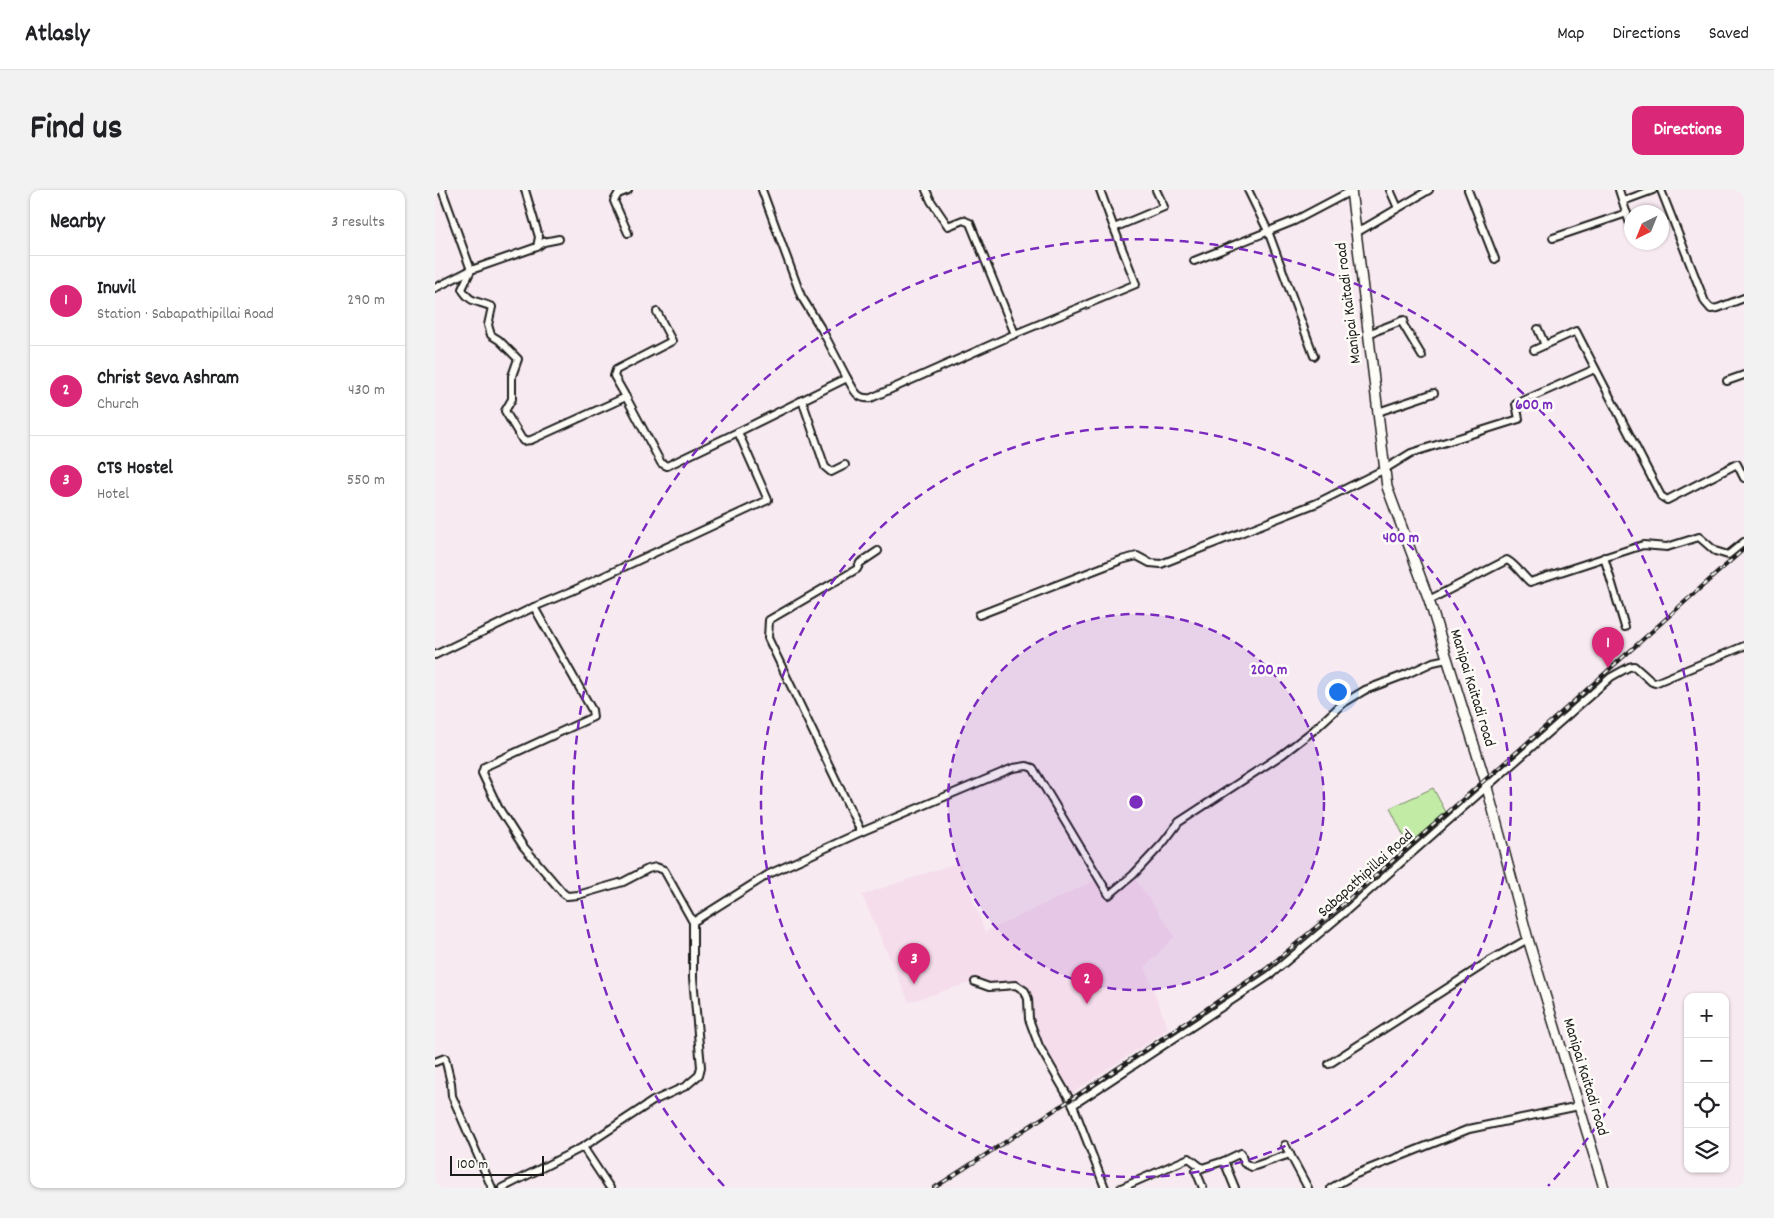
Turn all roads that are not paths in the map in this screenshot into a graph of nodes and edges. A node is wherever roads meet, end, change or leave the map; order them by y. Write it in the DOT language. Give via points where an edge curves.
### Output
graph roads {
  1 [pos="442,190"];
  2 [pos="525,190"];
  3 [pos="628,190"];
  4 [pos="762,190"];
  5 [pos="926,190"];
  6 [pos="1100,190"];
  7 [pos="1156,190"];
  8 [pos="1248,190"];
  9 [pos="1390,190"];
  10 [pos="1429,190"];
  11 [pos="1467,190"];
  12 [pos="1619,190"];
  13 [pos="1653,190"];
  14 [pos="1661,190"];
  15 [pos="1351,191"];
  16 [pos="1623,201"];
  17 [pos="1624,205"];
  18 [pos="1398,208"];
  19 [pos="1624,214"];
  20 [pos="1114,228"];
  21 [pos="1268,231"];
  22 [pos="628,233"];
  23 [pos="1356,233"];
  24 [pos="1553,238"];
  25 [pos="559,239"];
  26 [pos="537,247"];
  27 [pos="1495,259"];
  28 [pos="1193,262"];
  29 [pos="471,270"];
  30 [pos="435,288"];
  31 [pos="1744,298"];
  32 [pos="657,312"];
  33 [pos="1538,329"];
  34 [pos="1015,334"];
  35 [pos="1368,334"];
  36 [pos="1545,345"];
  37 [pos="1534,350"];
  38 [pos="1314,356"];
  39 [pos="1422,356"];
  40 [pos="1595,369"];
  41 [pos="1744,375"];
  42 [pos="847,378"];
  43 [pos="1727,381"];
  44 [pos="1434,393"];
  45 [pos="626,397"];
  46 [pos="802,400"];
  47 [pos="1378,412"];
  48 [pos="738,432"];
  49 [pos="845,465"];
  50 [pos="1385,469"];
  51 [pos="1744,478"];
  52 [pos="1744,542"];
  53 [pos="878,551"];
  54 [pos="1604,557"];
  55 [pos="1429,600"];
  56 [pos="534,607"];
  57 [pos="979,615"];
  58 [pos="1625,627"];
  59 [pos="1744,646"];
  60 [pos="435,655"];
  61 [pos="1447,659"];
  62 [pos="1486,786"];
  63 [pos="861,832"];
  64 [pos="693,922"];
  65 [pos="1528,939"];
  66 [pos="975,982"];
  67 [pos="435,1062"];
  68 [pos="1329,1064"];
  69 [pos="1073,1104"];
  70 [pos="1579,1106"];
  71 [pos="1285,1145"];
  72 [pos="583,1147"];
  73 [pos="1290,1154"];
  74 [pos="1224,1161"];
  75 [pos="1202,1168"];
  76 [pos="492,1188"];
  77 [pos="502,1188"];
  78 [pos="610,1188"];
  79 [pos="1105,1188"];
  80 [pos="1121,1188"];
  81 [pos="1203,1188"];
  82 [pos="1235,1188"];
  83 [pos="1307,1188"];
  84 [pos="1331,1188"];
  85 [pos="1604,1188"];
  1 -- 29 [label="street"];
  2 -- 26 [label="street" via="539,237"];
  3 -- 22 [label="street" via="617,194 614,201"];
  4 -- 42 [label="street" via="801,296"];
  5 -- 34 [label="street" via="948,226 963,220 970,223"];
  6 -- 20 [label="street"];
  7 -- 20 [label="street" via="1164,208"];
  8 -- 21 [label="street"];
  9 -- 18 [label="street"];
  10 -- 18 [label="street"];
  11 -- 27 [label="street"];
  12 -- 16 [label="street"];
  13 -- 16 [label="street"];
  14 -- 31 [label="street" via="1705,302 1711,308 1718,308"];
  15 -- 21 [label="street"];
  15 -- 23 [label="main road, Manipai Kaitadi road"];
  16 -- 17 [label="street"];
  18 -- 23 [label="street"];
  19 -- 24 [label="street"];
  20 -- 34 [label="street" via="1136,284"];
  21 -- 28 [label="street"];
  21 -- 38 [label="street"];
  23 -- 35 [label="main road, Manipai Kaitadi road"];
  25 -- 26 [label="street"];
  26 -- 29 [label="street"];
  29 -- 30 [label="street"];
  29 -- 45 [label="street" via="462,289 473,302 492,307 488,325 491,335 517,359 512,376 512,399 505,411 523,441"];
  32 -- 45 [label="street" via="672,341 616,370 614,376"];
  33 -- 36 [label="street"];
  34 -- 42 [label="street" via="871,398 858,396"];
  35 -- 39 [label="street" via="1403,320"];
  35 -- 47 [label="main road, Manipai Kaitadi road"];
  36 -- 37 [label="street"];
  36 -- 40 [label="street" via="1576,332"];
  40 -- 50 [label="street" via="1516,404 1519,419 1411,453"];
  40 -- 51 [label="street" via="1661,496 1667,500 1737,464"];
  41 -- 43 [label="street"];
  42 -- 46 [label="street"];
  44 -- 47 [label="street"];
  45 -- 48 [label="street" via="661,463 667,466"];
  46 -- 48 [label="street"];
  46 -- 49 [label="street" via="825,467 831,472"];
  47 -- 50 [label="main road, Manipai Kaitadi road"];
  48 -- 56 [label="street" via="768,500"];
  50 -- 55 [label="main road, Manipai Kaitadi road" via="1387,487"];
  50 -- 57 [label="street" via="1317,503 1161,564 1150,563 1137,556 1121,560"];
  52 -- 54 [label="street" via="1728,555 1715,551 1699,537 1667,547 1643,545"];
  53 -- 63 [label="street" via="860,562 857,569 769,620 768,638"];
  54 -- 55 [label="street" via="1530,582 1507,560"];
  54 -- 58 [label="street"];
  55 -- 61 [label="main road, Manipai Kaitadi road"];
  56 -- 60 [label="street"];
  56 -- 64 [label="street" via="593,717 484,766 482,773 498,807 523,846 567,896 623,882 656,867 663,870"];
  59 -- 62 [label="street, Sabapathipillai Road" via="1655,683 1634,666 1629,667 1611,677"];
  61 -- 62 [label="main road, Manipai Kaitadi road"];
  61 -- 63 [label="street" via="1365,690 1342,704 1283,754 1179,822 1133,876 1109,895 1033,768 1027,766 1013,768"];
  62 -- 65 [label="main road, Manipai Kaitadi road"];
  62 -- 69 [label="street, Sabapathipillai Road" via="1271,975"];
  63 -- 64 [label="street" via="769,874"];
  64 -- 72 [label="street" via="699,1075"];
  65 -- 68 [label="street"];
  65 -- 70 [label="main road, Manipai Kaitadi road"];
  66 -- 69 [label="street" via="989,987 1016,985 1025,991 1029,1019 1039,1046"];
  67 -- 76 [label="street" via="445,1058 452,1096"];
  69 -- 79 [label="street"];
  70 -- 84 [label="street" via="1469,1129 1356,1174"];
  70 -- 85 [label="main road, Manipai Kaitadi road"];
  71 -- 73 [label="street"];
  72 -- 77 [label="street"];
  72 -- 78 [label="street"];
  73 -- 74 [label="street" via="1252,1167 1245,1163 1241,1153"];
  73 -- 83 [label="street"];
  74 -- 75 [label="street"];
  74 -- 82 [label="street"];
  75 -- 80 [label="street" via="1189,1158"];
  75 -- 81 [label="street" via="1196,1171"];
}
